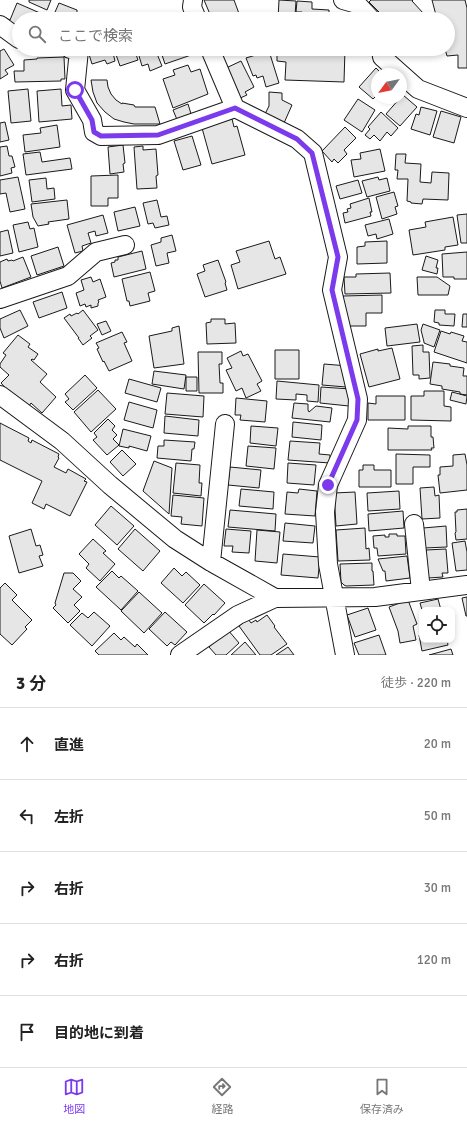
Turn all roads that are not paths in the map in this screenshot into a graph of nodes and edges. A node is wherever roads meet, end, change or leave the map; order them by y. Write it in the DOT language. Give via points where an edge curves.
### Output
graph roads {
  1 [pos="193,0"];
  2 [pos="343,0"];
  3 [pos="194,12"];
  4 [pos="364,12"];
  5 [pos="0,25"];
  6 [pos="12,34"];
  7 [pos="78,56"];
  8 [pos="213,56"];
  9 [pos="382,56"];
  10 [pos="235,108"];
  11 [pos="467,108"];
  12 [pos="125,245"];
  13 [pos="0,299"];
  14 [pos="0,395"];
  15 [pos="225,424"];
  16 [pos="414,524"];
  17 [pos="211,562"];
  18 [pos="467,586"];
  19 [pos="421,591"];
  20 [pos="275,598"];
  21 [pos="334,598"];
  22 [pos="199,650"];
  23 [pos="180,655"];
  24 [pos="345,655"];
  1 -- 3 [label="street"];
  2 -- 4 [label="street" via="357,4"];
  5 -- 6 [label="street"];
  7 -- 10 [label="street" via="75,90 92,120 94,132 101,136 158,135"];
  8 -- 10 [label="street"];
  9 -- 11 [label="street" via="418,89"];
  10 -- 21 [label="street" via="297,139 312,153 338,257 332,290 358,399 357,420 328,485 325,512 328,564"];
  12 -- 13 [label="street" via="96,252 68,276"];
  14 -- 17 [label="street" via="62,441 110,486 175,539"];
  15 -- 17 [label="street"];
  16 -- 19 [label="street"];
  17 -- 20 [label="street"];
  18 -- 19 [label="street"];
  19 -- 21 [label="street" via="375,597"];
  20 -- 21 [label="street"];
  20 -- 22 [label="street" via="238,615"];
  21 -- 24 [label="street"];
  22 -- 23 [label="street"];
}
